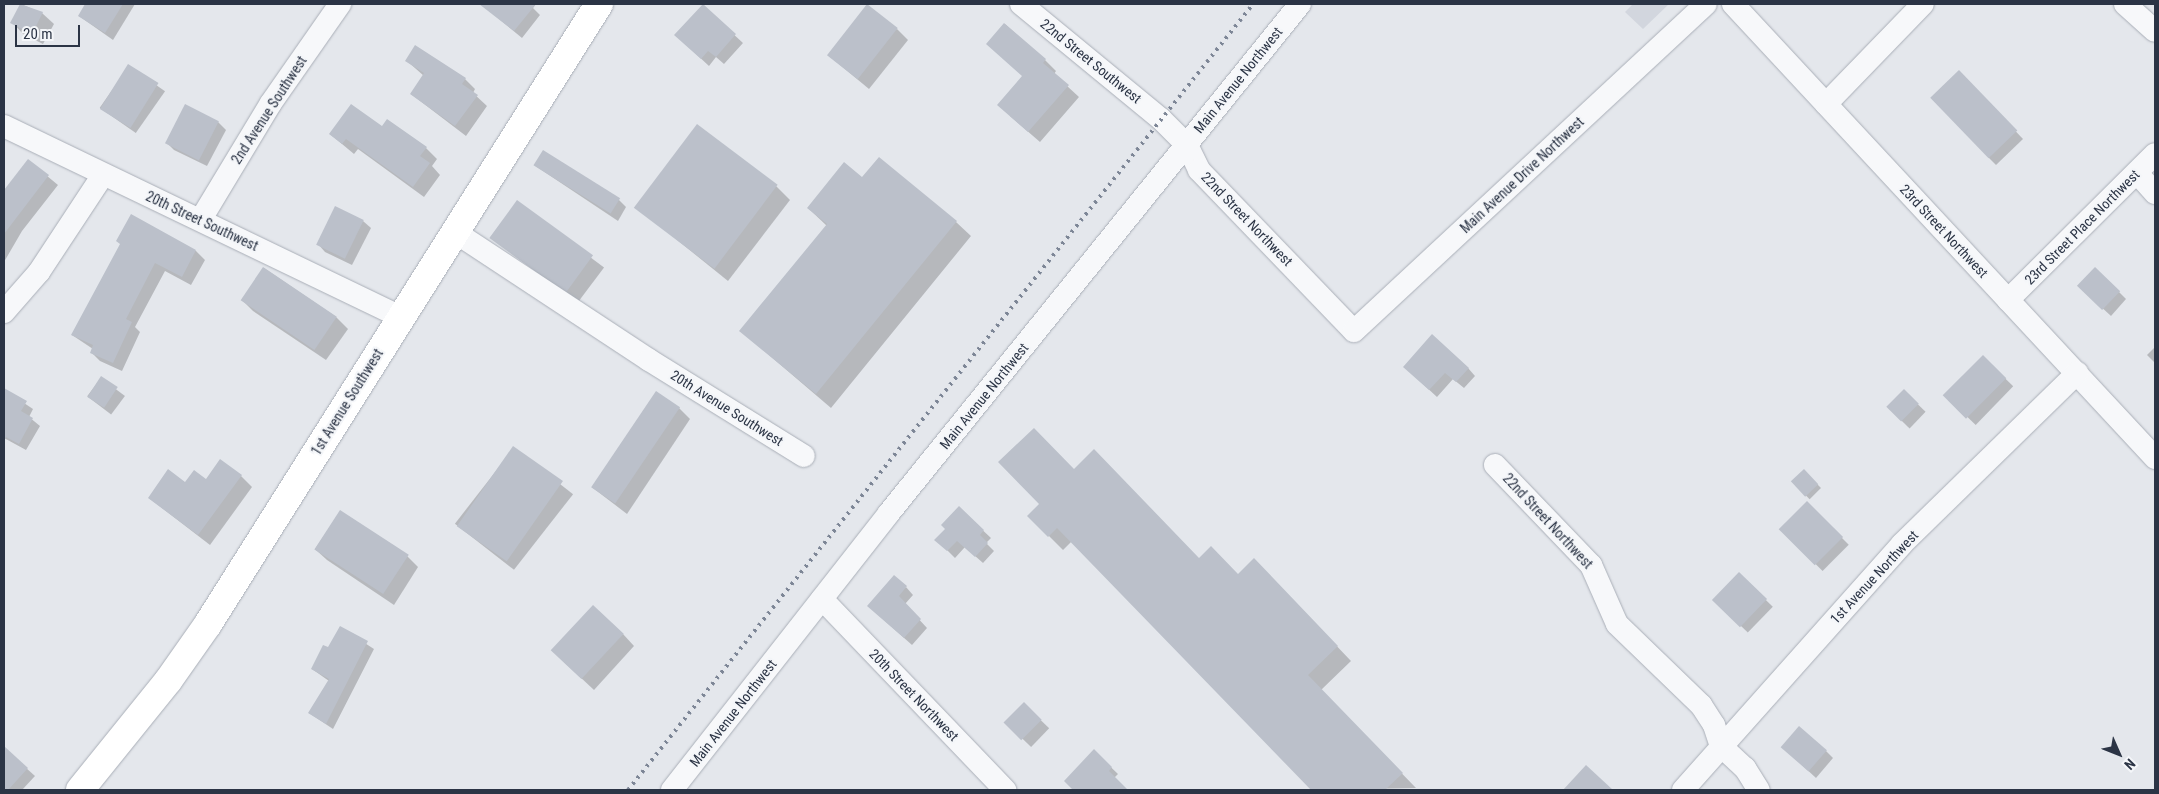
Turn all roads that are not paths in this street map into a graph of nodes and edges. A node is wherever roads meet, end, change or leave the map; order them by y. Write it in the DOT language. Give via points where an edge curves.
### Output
graph roads {
  1 [pos="338,4"];
  2 [pos="599,4"];
  3 [pos="1021,4"];
  4 [pos="1300,4"];
  5 [pos="1706,4"];
  6 [pos="1733,4"];
  7 [pos="1923,4"];
  8 [pos="2125,4"];
  9 [pos="2155,31"];
  10 [pos="1826,104"];
  11 [pos="1161,119"];
  12 [pos="4,126"];
  13 [pos="1187,145"];
  14 [pos="2155,154"];
  15 [pos="2137,173"];
  16 [pos="103,175"];
  17 [pos="2155,193"];
  18 [pos="201,219"];
  19 [pos="455,232"];
  20 [pos="2008,300"];
  21 [pos="4,312"];
  22 [pos="1339,315"];
  23 [pos="400,317"];
  24 [pos="2077,373"];
  25 [pos="804,456"];
  26 [pos="2155,458"];
  27 [pos="1495,465"];
  28 [pos="822,599"];
  29 [pos="1721,746"];
  30 [pos="80,790"];
  31 [pos="672,790"];
  32 [pos="1005,790"];
  33 [pos="1683,790"];
  34 [pos="1758,790"];
  1 -- 18 [label="street, 2nd Avenue Southwest" via="271,103"];
  2 -- 19 [label="main road, 1st Avenue Southwest"];
  3 -- 11 [label="street, 22nd Street Southwest"];
  4 -- 13 [label="street, Main Avenue Northwest"];
  5 -- 22 [label="street, Main Avenue Drive Northwest" via="1354,331"];
  6 -- 10 [label="street, 23rd Street Northwest"];
  7 -- 10 [label="street"];
  8 -- 9 [label="street"];
  10 -- 20 [label="street, 23rd Street Northwest"];
  11 -- 13 [label="street, 22nd Street Northwest"];
  12 -- 16 [label="street, 20th Street Southwest"];
  13 -- 22 [label="street, 22nd Street Northwest" via="1199,170"];
  13 -- 28 [label="street, Main Avenue Northwest"];
  14 -- 15 [label="street, 23rd Street Place Northwest"];
  15 -- 17 [label="street"];
  15 -- 20 [label="street, 23rd Street Place Northwest"];
  16 -- 18 [label="street, 20th Street Southwest"];
  16 -- 21 [label="street" via="39,272"];
  18 -- 23 [label="street, 20th Street Southwest"];
  19 -- 23 [label="main road, 1st Avenue Southwest"];
  19 -- 25 [label="street, 20th Avenue Southwest" via="648,360"];
  20 -- 24 [label="street, 23rd Street Northwest"];
  23 -- 30 [label="main road, 1st Avenue Southwest" via="208,624 168,681"];
  24 -- 26 [label="street, 23rd Street Northwest"];
  24 -- 29 [label="street, 1st Avenue Northwest" via="1902,544"];
  27 -- 29 [label="street, 22nd Street Northwest" via="1591,565 1617,624 1702,705 1714,724"];
  28 -- 31 [label="street, Main Avenue Northwest"];
  28 -- 32 [label="street, 20th Street Northwest"];
  29 -- 33 [label="street, 1st Avenue Northwest"];
  29 -- 34 [label="street, 22nd Street Northwest" via="1745,768"];
}
